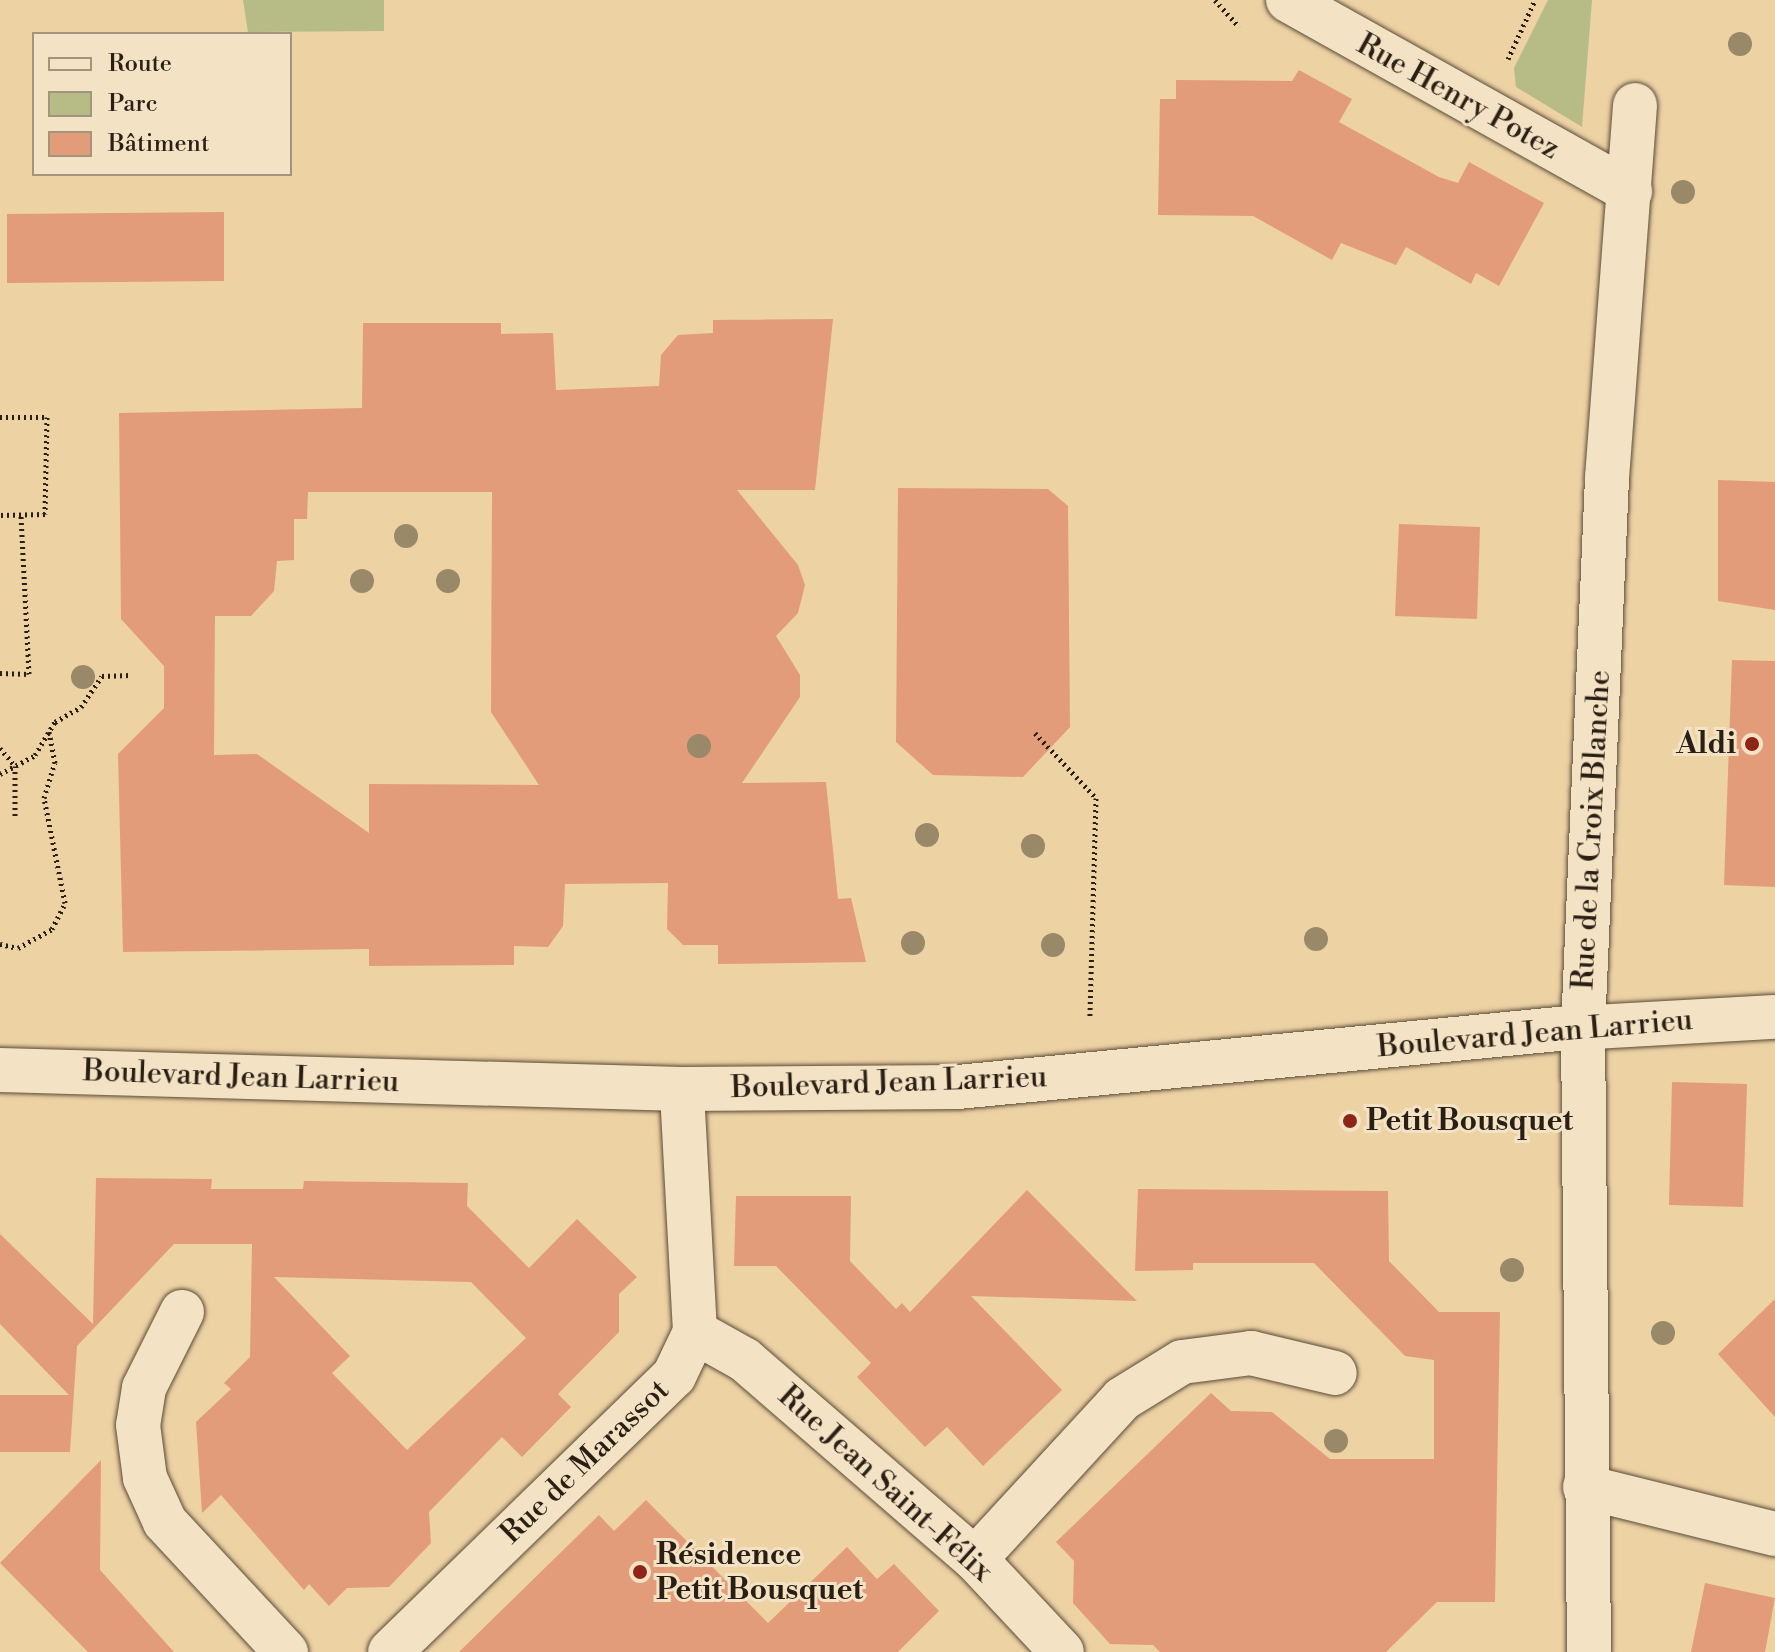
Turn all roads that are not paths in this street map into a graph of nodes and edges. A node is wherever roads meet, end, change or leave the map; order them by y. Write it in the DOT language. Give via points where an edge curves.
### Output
graph roads {
  1 [pos="1288,0"];
  2 [pos="1635,105"];
  3 [pos="1630,191"];
  4 [pos="1775,1017"];
  5 [pos="1583,1028"];
  6 [pos="0,1070"];
  7 [pos="682,1089"];
  8 [pos="182,1312"];
  9 [pos="695,1332"];
  10 [pos="1335,1373"];
  11 [pos="1585,1487"];
  12 [pos="1775,1534"];
  13 [pos="975,1559"];
  14 [pos="286,1652"];
  15 [pos="390,1652"];
  16 [pos="1062,1652"];
  17 [pos="1589,1652"];
  1 -- 3 [label="street, Rue Henry Potez"];
  2 -- 3 [label="street, Rue de la Croix Blanche"];
  3 -- 5 [label="street, Rue de la Croix Blanche" via="1607,478"];
  4 -- 5 [label="street, Boulevard Jean Larrieu"];
  5 -- 7 [label="street, Boulevard Jean Larrieu" via="958,1087"];
  5 -- 11 [label="street, Rue de la Croix Blanche"];
  6 -- 7 [label="street, Boulevard Jean Larrieu"];
  7 -- 9 [label="street, Rue de Marassot"];
  8 -- 14 [label="street" via="144,1388 138,1425 145,1478 165,1522"];
  9 -- 13 [label="street, Rue Jean Saint-Félix" via="745,1360"];
  9 -- 15 [label="street, Rue de Marassot" via="674,1376"];
  10 -- 13 [label="street" via="1251,1353 1182,1362 1122,1399"];
  11 -- 12 [label="street"];
  11 -- 17 [label="street, Rue de la Croix Blanche"];
  13 -- 16 [label="street, Rue Jean Saint-Félix"];
}
